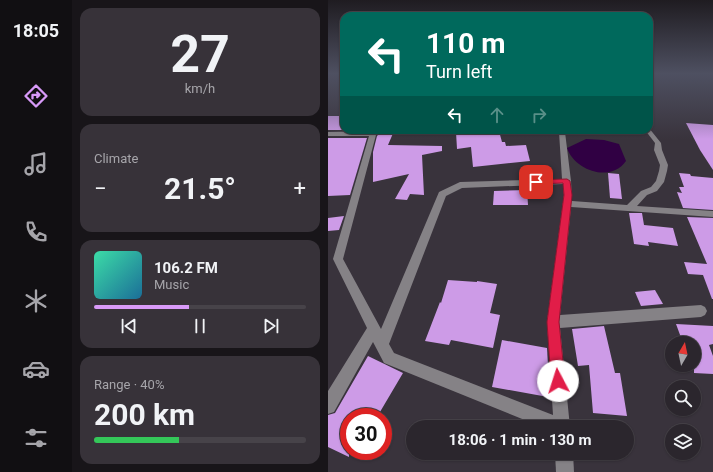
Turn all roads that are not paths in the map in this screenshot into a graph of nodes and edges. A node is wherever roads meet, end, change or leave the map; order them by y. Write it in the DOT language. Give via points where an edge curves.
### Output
graph roads {
  1 [pos="340,133"];
  2 [pos="328,134"];
  3 [pos="374,134"];
  4 [pos="562,134"];
  5 [pos="651,134"];
  6 [pos="567,181"];
  7 [pos="567,204"];
  8 [pos="630,207"];
  9 [pos="713,214"];
  10 [pos="701,312"];
  11 [pos="553,322"];
  12 [pos="374,328"];
  13 [pos="382,344"];
  14 [pos="328,406"];
  15 [pos="544,420"];
  16 [pos="561,420"];
  17 [pos="564,460"];
  18 [pos="565,472"];
  1 -- 2 [label="street"];
  3 -- 12 [label="street" via="338,259"];
  4 -- 6 [label="street"];
  5 -- 8 [label="street" via="658,143 664,165 660,182"];
  6 -- 7 [label="street"];
  6 -- 13 [label="street" via="460,185 442,194"];
  7 -- 8 [label="street"];
  7 -- 11 [label="street"];
  8 -- 9 [label="street"];
  10 -- 11 [label="street"];
  11 -- 16 [label="street"];
  12 -- 13 [label="street"];
  12 -- 14 [label="street"];
  13 -- 15 [label="street" via="389,358"];
  17 -- 18 [label="street"];
}
